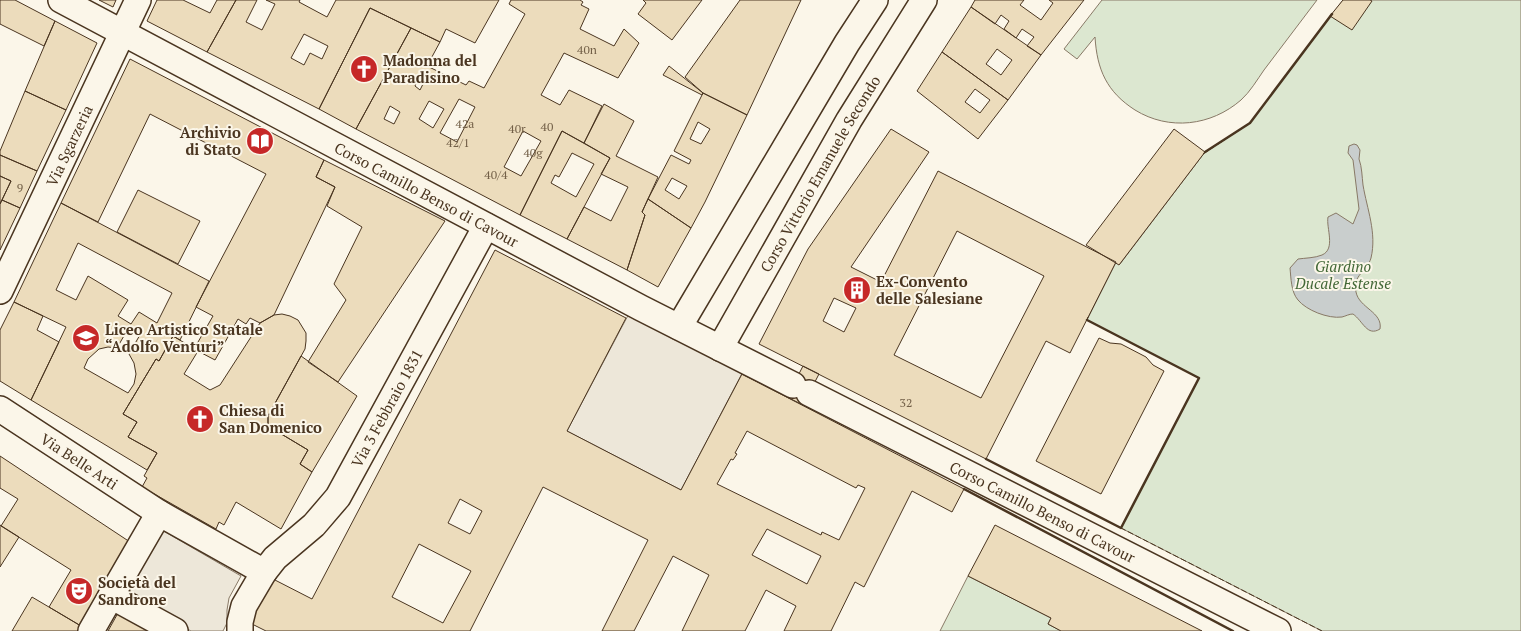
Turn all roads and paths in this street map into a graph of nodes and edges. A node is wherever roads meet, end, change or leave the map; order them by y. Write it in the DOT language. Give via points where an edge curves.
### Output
graph roads {
  1 [pos="61,0"];
  2 [pos="138,0"];
  3 [pos="875,0"];
  4 [pos="924,0"];
  5 [pos="123,32"];
  6 [pos="486,226"];
  7 [pos="0,291"];
  8 [pos="680,328"];
  9 [pos="720,348"];
  10 [pos="0,409"];
  11 [pos="159,513"];
  12 [pos="264,572"];
  13 [pos="111,596"];
  14 [pos="91,631"];
  15 [pos="176,631"];
  16 [pos="240,631"];
  17 [pos="1278,631"];
  1 -- 5 [label="street, Corso Camillo Benso di Cavour"];
  2 -- 5 [label="street, Via Sgarzeria"];
  3 -- 8 [label="street" via="846,43"];
  4 -- 9 [label="street, Corso Vittorio Emanuele Secondo" via="849,120"];
  5 -- 6 [label="street, Corso Camillo Benso di Cavour"];
  5 -- 7 [label="street, Via Sgarzeria"];
  6 -- 8 [label="street, Corso Camillo Benso di Cavour"];
  6 -- 12 [label="street, Via 3 Febbraio 1831" via="338,497 314,525 275,558"];
  8 -- 9 [label="street, Corso Camillo Benso di Cavour"];
  9 -- 17 [label="street, Corso Camillo Benso di Cavour"];
  10 -- 11 [label="street, Via Belle Arti"];
  11 -- 12 [label="street, Via Belle Arti"];
  11 -- 13 [label="street"];
  12 -- 16 [label="street, Via 3 Febbraio 1831" via="244,606"];
  13 -- 14 [label="street"];
  13 -- 15 [label="street"];
}
